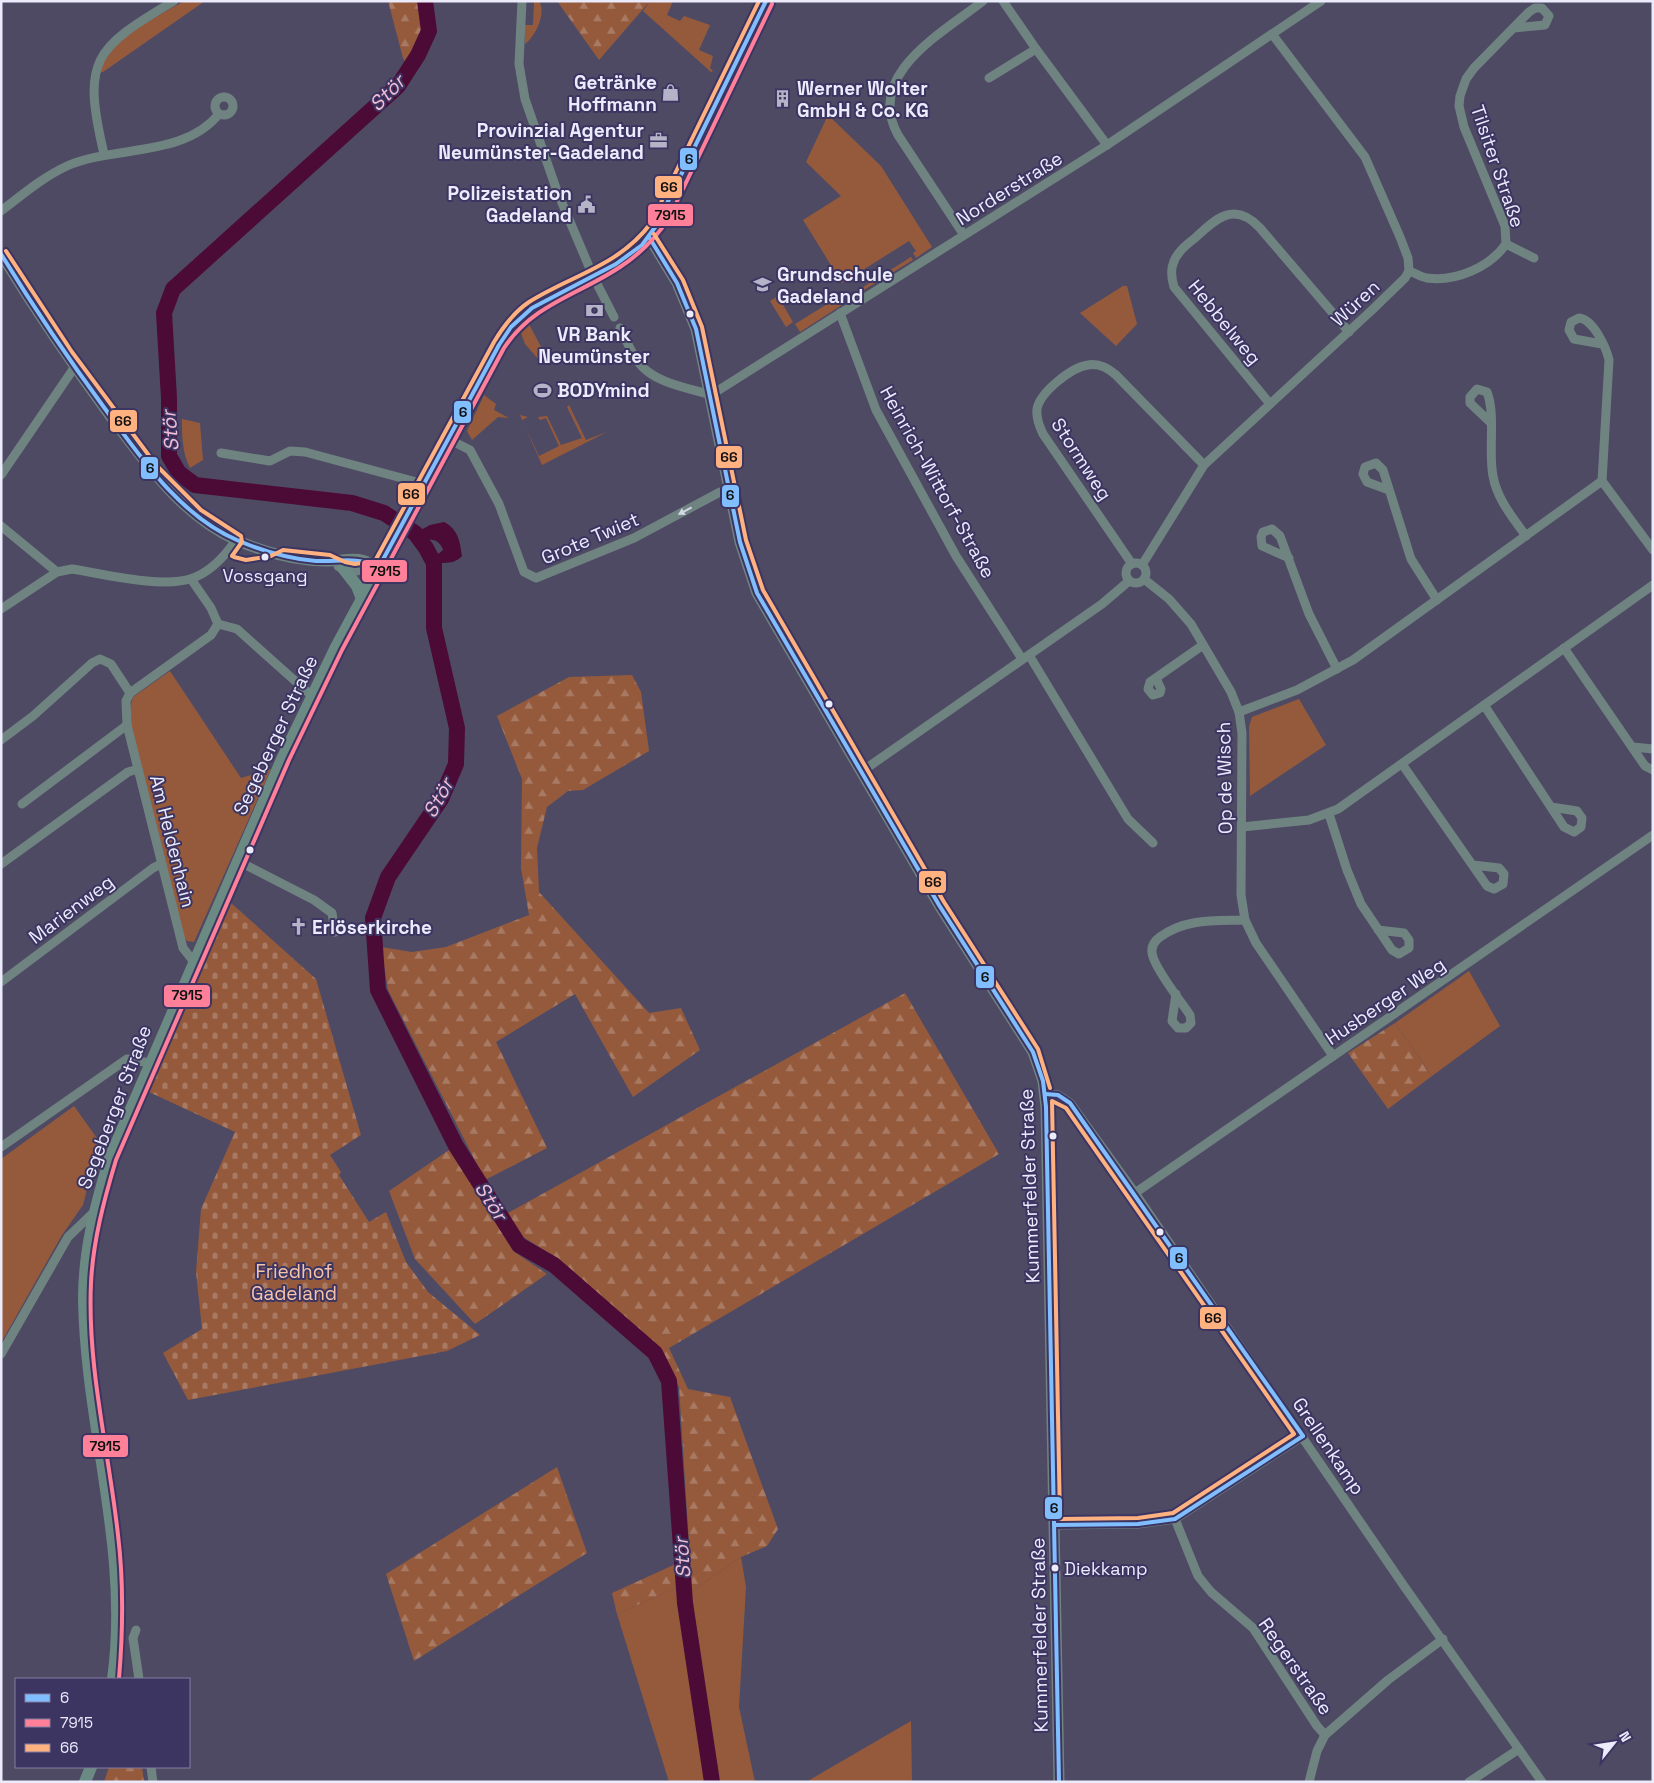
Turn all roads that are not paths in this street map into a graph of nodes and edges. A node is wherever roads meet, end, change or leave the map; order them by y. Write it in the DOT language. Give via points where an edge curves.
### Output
graph roads {
  1 [pos="174,1"];
  2 [pos="522,1"];
  3 [pos="766,1"];
  4 [pos="983,1"];
  5 [pos="1003,1"];
  6 [pos="1321,1"];
  7 [pos="1514,28"];
  8 [pos="1272,34"];
  9 [pos="1036,49"];
  10 [pos="990,78"];
  11 [pos="219,114"];
  12 [pos="1107,145"];
  13 [pos="104,154"];
  14 [pos="1,211"];
  15 [pos="964,235"];
  16 [pos="648,237"];
  17 [pos="1506,244"];
  18 [pos="1,254"];
  19 [pos="1534,258"];
  20 [pos="1409,271"];
  21 [pos="593,276"];
  22 [pos="840,314"];
  23 [pos="614,317"];
  24 [pos="620,328"];
  25 [pos="1349,332"];
  26 [pos="1602,344"];
  27 [pos="74,368"];
  28 [pos="711,395"];
  29 [pos="1270,404"];
  30 [pos="1490,422"];
  31 [pos="448,439"];
  32 [pos="221,453"];
  33 [pos="1204,465"];
  34 [pos="1,475"];
  35 [pos="1602,481"];
  36 [pos="424,484"];
  37 [pos="729,490"];
  38 [pos="1389,490"];
  39 [pos="1,526"];
  40 [pos="1526,536"];
  41 [pos="236,540"];
  42 [pos="1653,550"];
  43 [pos="1289,558"];
  44 [pos="329,561"];
  45 [pos="1132,564"];
  46 [pos="1142,565"];
  47 [pos="379,567"];
  48 [pos="343,568"];
  49 [pos="57,572"];
  50 [pos="191,579"];
  51 [pos="1144,579"];
  52 [pos="1129,581"];
  53 [pos="1653,586"];
  54 [pos="362,599"];
  55 [pos="1437,600"];
  56 [pos="1,609"];
  57 [pos="218,624"];
  58 [pos="1203,645"];
  59 [pos="1564,648"];
  60 [pos="1026,657"];
  61 [pos="1338,669"];
  62 [pos="1156,678"];
  63 [pos="130,693"];
  64 [pos="312,696"];
  65 [pos="1484,705"];
  66 [pos="1240,712"];
  67 [pos="127,725"];
  68 [pos="1,740"];
  69 [pos="1633,747"];
  70 [pos="1653,749"];
  71 [pos="1402,764"];
  72 [pos="138,769"];
  73 [pos="1653,770"];
  74 [pos="861,772"];
  75 [pos="22,804"];
  76 [pos="1551,807"];
  77 [pos="1329,814"];
  78 [pos="1242,827"];
  79 [pos="1653,835"];
  80 [pos="1153,843"];
  81 [pos="238,861"];
  82 [pos="1,864"];
  83 [pos="161,864"];
  84 [pos="1473,865"];
  85 [pos="1245,920"];
  86 [pos="1378,930"];
  87 [pos="334,932"];
  88 [pos="194,962"];
  89 [pos="1,982"];
  90 [pos="1176,994"];
  91 [pos="1333,1056"];
  92 [pos="150,1063"];
  93 [pos="1045,1094"];
  94 [pos="1,1146"];
  95 [pos="1136,1193"];
  96 [pos="93,1214"];
  97 [pos="1,1354"];
  98 [pos="1303,1436"];
  99 [pos="1175,1519"];
  100 [pos="1054,1525"];
  101 [pos="136,1630"];
  102 [pos="1443,1639"];
  103 [pos="113,1678"];
  104 [pos="139,1678"];
  105 [pos="1325,1735"];
  106 [pos="1519,1748"];
  107 [pos="91,1768"];
  108 [pos="151,1768"];
  109 [pos="85,1782"];
  110 [pos="153,1782"];
  111 [pos="1059,1782"];
  112 [pos="1309,1782"];
  113 [pos="1469,1782"];
  114 [pos="1542,1782"];
  1 -- 13 [label="street" via="138,22 100,57 94,91"];
  2 -- 21 [label="street" via="519,64 525,99 557,191"];
  3 -- 16 [label="main road, Segeberger Straße" via="663,215"];
  4 -- 15 [label="street" via="907,62 896,81 890,104 891,118 898,135"];
  5 -- 9 [label="street"];
  6 -- 8 [label="street, Norderstraße"];
  7 -- 17 [label="street, Tilsiter Straße" via="1470,73 1462,87 1459,106 1464,127 1505,226"];
  8 -- 12 [label="street, Norderstraße"];
  8 -- 20 [label="street" via="1365,157 1400,237"];
  9 -- 10 [label="street"];
  9 -- 12 [label="street"];
  11 -- 13 [label="street" via="206,128 186,138"];
  12 -- 15 [label="street, Norderstraße"];
  13 -- 14 [label="street" via="46,177"];
  15 -- 22 [label="street, Norderstraße"];
  16 -- 21 [label="main road, Segeberger Straße" via="633,252"];
  16 -- 28 [label="street, Kummerfelder Straße" via="674,276 691,314"];
  17 -- 19 [label="street, Tilsiter Straße"];
  17 -- 20 [label="street, Tilsiter Straße" via="1481,266 1461,274 1427,278"];
  18 -- 27 [label="street"];
  20 -- 25 [label="street, Würen"];
  21 -- 23 [label="street"];
  21 -- 31 [label="main road, Segeberger Straße" via="532,308 511,327"];
  22 -- 28 [label="street, Norderstraße"];
  22 -- 60 [label="street, Heinrich-Wittorf-Straße" via="876,410 956,556"];
  24 -- 28 [label="street" via="646,371"];
  25 -- 29 [label="street, Würen"];
  25 -- 29 [label="street, Hebbelweg" via="1250,219 1237,214 1218,218 1181,250 1172,264 1174,287"];
  26 -- 35 [label="street" via="1610,366"];
  27 -- 34 [label="street"];
  27 -- 41 [label="street" via="154,475 182,504"];
  28 -- 37 [label="street, Kummerfelder Straße"];
  29 -- 33 [label="street, Würen"];
  30 -- 40 [label="street" via="1495,487"];
  31 -- 36 [label="main road, Segeberger Straße"];
  37 -- 31 [label="street, Grote Twiet, one-way" via="634,538 536,578 524,572 499,504 470,450"];
  32 -- 36 [label="street" via="270,461 290,450 305,452"];
  33 -- 45 [label="street, Stormweg" via="1105,367 1082,366 1042,396 1037,417 1044,434"];
  33 -- 46 [label="street, Würen"];
  35 -- 40 [label="street"];
  35 -- 42 [label="street"];
  36 -- 47 [label="main road, Segeberger Straße"];
  37 -- 74 [label="street, Kummerfelder Straße" via="744,560 757,593"];
  38 -- 55 [label="street" via="1411,559"];
  39 -- 49 [label="street"];
  40 -- 55 [label="street"];
  41 -- 44 [label="street" via="283,556"];
  41 -- 50 [label="street" via="224,558"];
  43 -- 61 [label="street" via="1317,631"];
  44 -- 47 [label="street" via="351,558"];
  44 -- 48 [label="street"];
  45 -- 46 [label="street"];
  45 -- 52 [label="street" via="1126,572"];
  46 -- 51 [label="street" via="1146,571"];
  47 -- 48 [label="street"];
  47 -- 54 [label="main road, Segeberger Straße"];
  48 -- 54 [label="main road" via="357,586"];
  49 -- 50 [label="street" via="72,569 166,582"];
  49 -- 56 [label="street"];
  50 -- 57 [label="street"];
  51 -- 52 [label="street" via="1137,583"];
  51 -- 58 [label="street, Op de Wisch" via="1184,614"];
  52 -- 60 [label="street"];
  53 -- 59 [label="street"];
  54 -- 64 [label="main road, Segeberger Straße"];
  55 -- 61 [label="street"];
  57 -- 63 [label="street" via="212,636"];
  57 -- 64 [label="street" via="237,629"];
  58 -- 62 [label="street"];
  58 -- 66 [label="street, Op de Wisch"];
  59 -- 65 [label="street"];
  59 -- 69 [label="street"];
  60 -- 74 [label="street"];
  60 -- 80 [label="street, Heinrich-Wittorf-Straße" via="1128,819"];
  61 -- 66 [label="street" via="1297,690"];
  63 -- 67 [label="street, Am Heldenhain" via="126,701"];
  63 -- 68 [label="street" via="111,664 100,659"];
  64 -- 81 [label="main road, Segeberger Straße"];
  65 -- 71 [label="street"];
  65 -- 76 [label="street"];
  66 -- 78 [label="street, Op de Wisch"];
  67 -- 72 [label="street, Am Heldenhain"];
  67 -- 75 [label="street"];
  69 -- 70 [label="street"];
  69 -- 73 [label="street" via="1646,766"];
  71 -- 77 [label="street"];
  71 -- 84 [label="street"];
  72 -- 82 [label="street" via="128,772"];
  72 -- 83 [label="street, Am Heldenhain"];
  74 -- 93 [label="street, Kummerfelder Straße" via="939,905 1034,1052"];
  77 -- 78 [label="street" via="1309,820"];
  77 -- 86 [label="street" via="1354,888"];
  78 -- 85 [label="street, Op de Wisch" via="1241,895"];
  79 -- 91 [label="street, Husberger Weg"];
  81 -- 87 [label="street" via="314,900 332,913"];
  81 -- 88 [label="main road, Segeberger Straße"];
  83 -- 88 [label="street, Am Heldenhain" via="183,948"];
  83 -- 89 [label="street, Marienweg"];
  85 -- 90 [label="street" via="1188,922 1177,925 1154,942 1154,960"];
  85 -- 91 [label="street, Op de Wisch" via="1256,943"];
  88 -- 92 [label="main road, Segeberger Straße"];
  91 -- 95 [label="street, Husberger Weg"];
  92 -- 94 [label="street" via="127,1059"];
  92 -- 96 [label="main road, Segeberger Straße" via="110,1158"];
  93 -- 95 [label="street, Grellenkamp" via="1058,1095 1070,1103"];
  93 -- 100 [label="street, Kummerfelder Straße"];
  95 -- 98 [label="street, Grellenkamp"];
  96 -- 97 [label="street" via="68,1236"];
  96 -- 103 [label="main road, Segeberger Straße" via="84,1298 90,1371 115,1552 118,1626"];
  98 -- 99 [label="street"];
  98 -- 102 [label="street, Grellenkamp"];
  99 -- 100 [label="street" via="1138,1524"];
  99 -- 105 [label="street, Regerstraße" via="1198,1576 1211,1592 1253,1628"];
  100 -- 111 [label="street, Kummerfelder Straße"];
  101 -- 104 [label="street" via="133,1638"];
  102 -- 105 [label="street" via="1388,1680"];
  102 -- 106 [label="street, Grellenkamp"];
  105 -- 112 [label="street"];
  106 -- 113 [label="street"];
  106 -- 114 [label="street, Grellenkamp"];
  107 -- 109 [label="main road"];
  108 -- 110 [label="street"];
}
